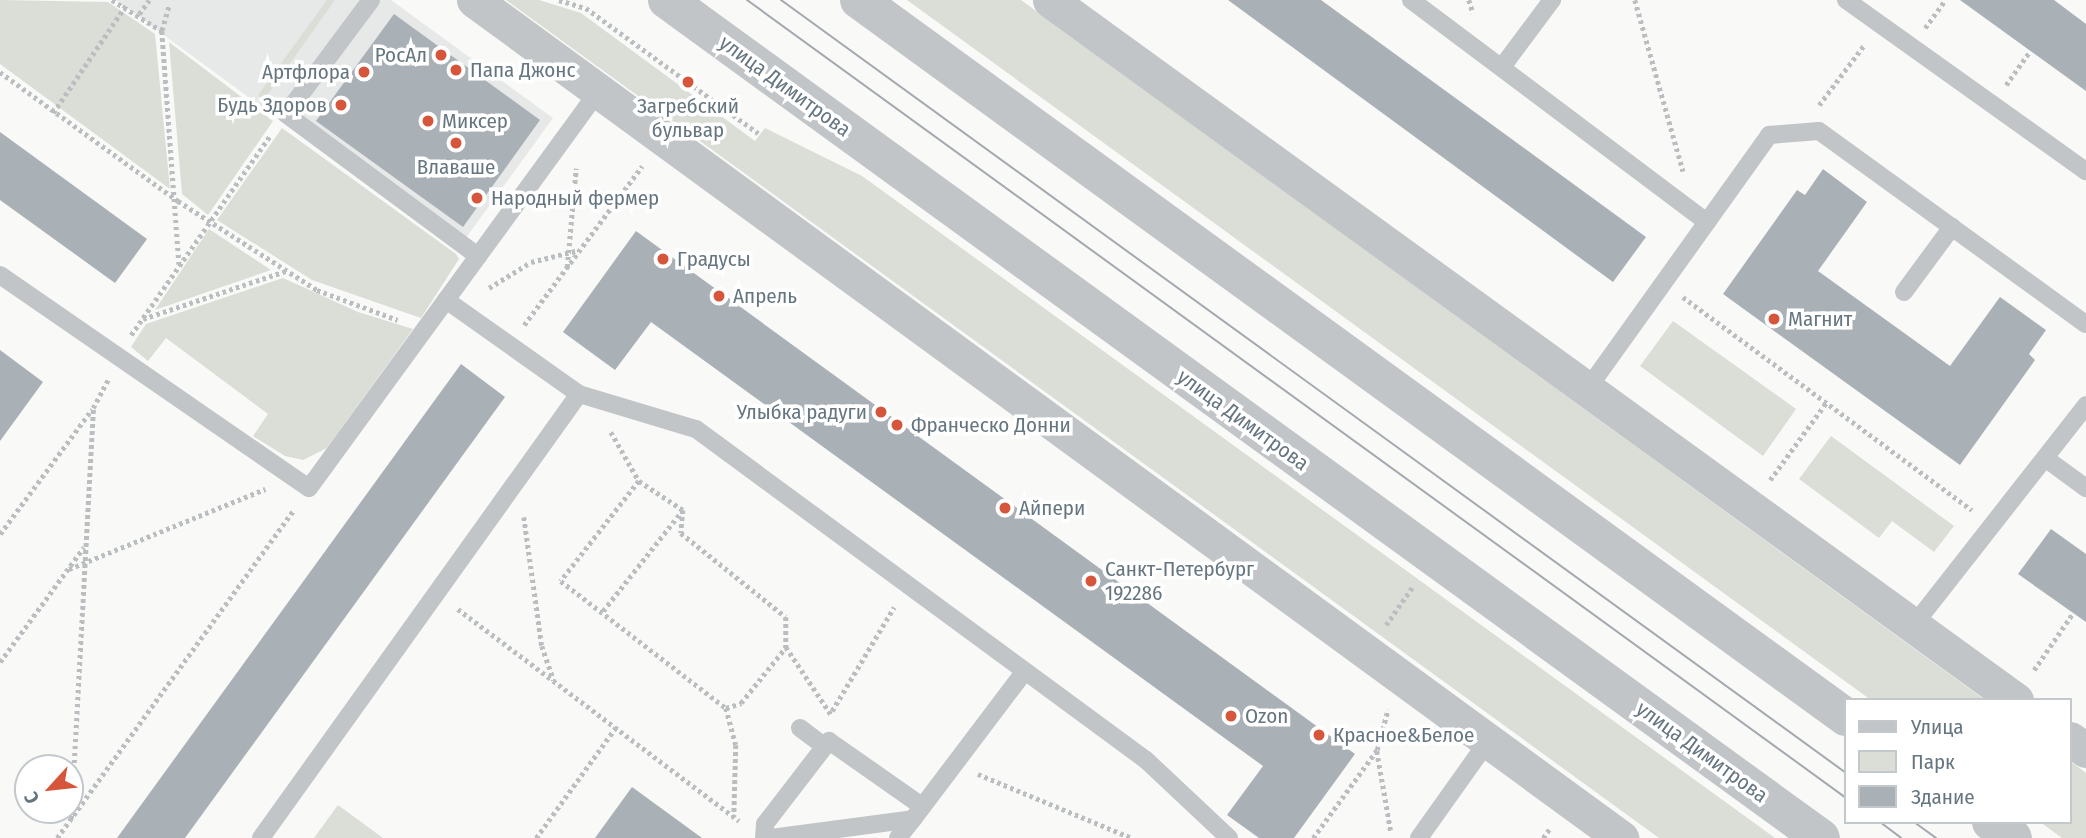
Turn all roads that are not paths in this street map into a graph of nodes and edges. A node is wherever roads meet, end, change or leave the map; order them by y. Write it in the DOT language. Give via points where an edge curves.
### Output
graph roads {
  1 [pos="371,0"];
  2 [pos="474,0"];
  3 [pos="667,0"];
  4 [pos="859,0"];
  5 [pos="1050,0"];
  6 [pos="1411,0"];
  7 [pos="1552,0"];
  8 [pos="1846,0"];
  9 [pos="1502,66"];
  10 [pos="589,103"];
  11 [pos="2086,171"];
  12 [pos="1701,218"];
  13 [pos="1952,227"];
  14 [pos="478,256"];
  15 [pos="0,275"];
  16 [pos="1904,292"];
  17 [pos="446,300"];
  18 [pos="2086,324"];
  19 [pos="1586,391"];
  20 [pos="579,394"];
  21 [pos="2086,405"];
  22 [pos="2045,458"];
  23 [pos="2086,488"];
  24 [pos="1913,626"];
  25 [pos="1024,672"];
  26 [pos="2024,686"];
  27 [pos="1844,716"];
  28 [pos="800,728"];
  29 [pos="1488,741"];
  30 [pos="827,744"];
  31 [pos="917,813"];
  32 [pos="1994,824"];
  33 [pos="261,838"];
  34 [pos="764,838"];
  35 [pos="771,838"];
  36 [pos="898,838"];
  37 [pos="1229,838"];
  38 [pos="1419,838"];
  39 [pos="1621,838"];
  40 [pos="1821,838"];
  41 [pos="2013,838"];
  1 -- 14 [label="lane" via="286,114"];
  2 -- 10 [label="street"];
  3 -- 40 [label="street, улица Димитрова"];
  4 -- 27 [label="street"];
  5 -- 19 [label="street"];
  6 -- 9 [label="lane"];
  7 -- 9 [label="lane"];
  8 -- 11 [label="lane"];
  9 -- 12 [label="lane"];
  10 -- 14 [label="lane"];
  10 -- 29 [label="street"];
  12 -- 13 [label="lane" via="1769,135 1819,131"];
  12 -- 19 [label="lane" via="1663,283"];
  13 -- 16 [label="lane"];
  13 -- 18 [label="lane"];
  14 -- 17 [label="lane"];
  15 -- 17 [label="lane" via="302,483"];
  17 -- 20 [label="lane"];
  19 -- 24 [label="street"];
  20 -- 25 [label="lane" via="696,429"];
  20 -- 33 [label="lane"];
  21 -- 22 [label="lane"];
  22 -- 23 [label="lane"];
  22 -- 24 [label="lane"];
  24 -- 26 [label="street"];
  25 -- 31 [label="lane"];
  25 -- 37 [label="lane" via="1146,760"];
  28 -- 30 [label="lane"];
  29 -- 38 [label="lane"];
  29 -- 39 [label="street"];
  30 -- 31 [label="lane"];
  30 -- 34 [label="lane" via="765,824"];
  31 -- 35 [label="lane"];
  31 -- 36 [label="lane"];
  32 -- 41 [label="street"];
}
